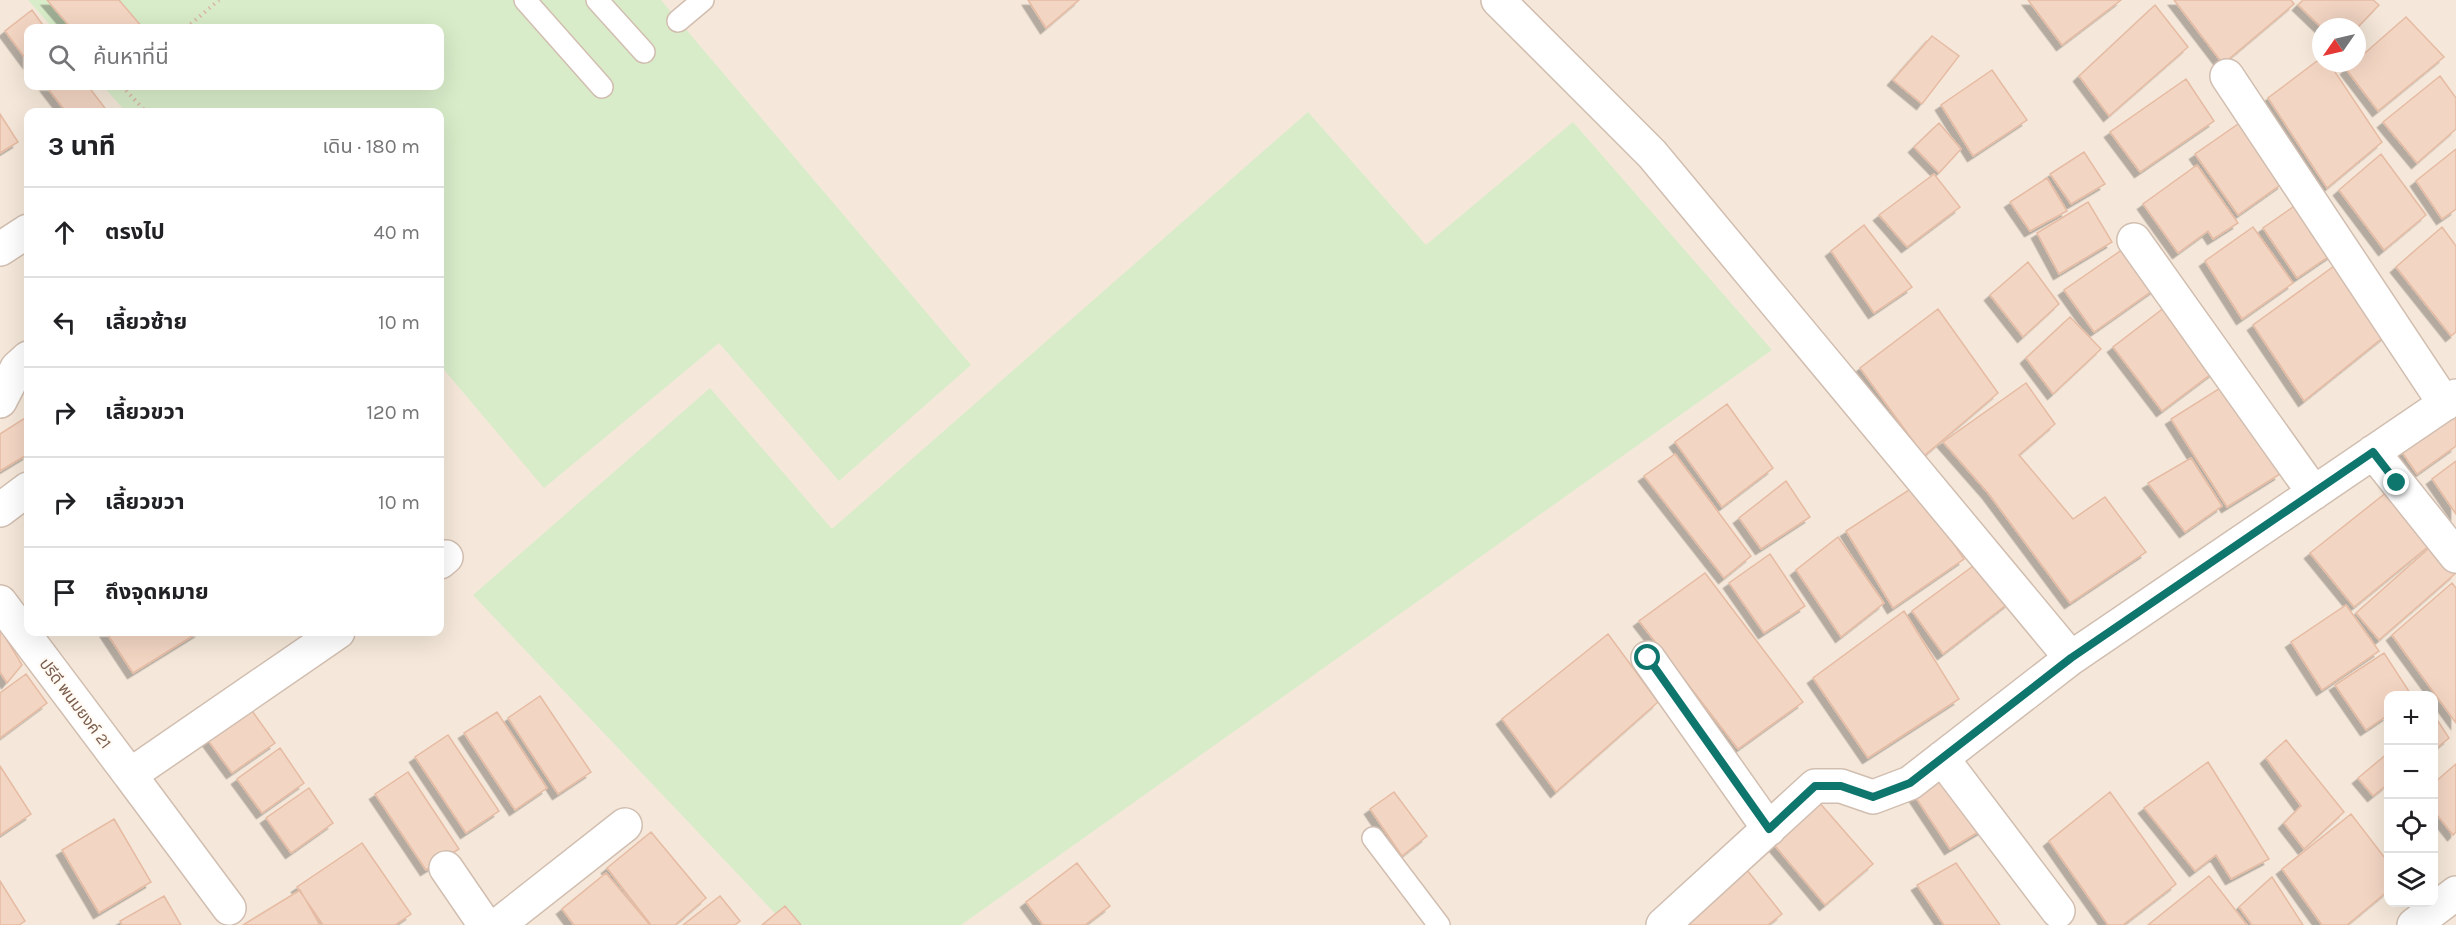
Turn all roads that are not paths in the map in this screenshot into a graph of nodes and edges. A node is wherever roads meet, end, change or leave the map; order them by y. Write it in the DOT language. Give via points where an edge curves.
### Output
graph roads {
  1 [pos="525,0"];
  2 [pos="597,0"];
  3 [pos="703,0"];
  4 [pos="1498,0"];
  5 [pos="678,21"];
  6 [pos="644,51"];
  7 [pos="2227,76"];
  8 [pos="602,87"];
  9 [pos="24,234"];
  10 [pos="2134,240"];
  11 [pos="0,249"];
  12 [pos="24,362"];
  13 [pos="2451,400"];
  14 [pos="0,401"];
  15 [pos="2373,452"];
  16 [pos="24,492"];
  17 [pos="2314,493"];
  18 [pos="0,510"];
  19 [pos="2456,556"];
  20 [pos="0,602"];
  21 [pos="24,634"];
  22 [pos="26,636"];
  23 [pos="332,636"];
  24 [pos="1648,658"];
  25 [pos="2071,658"];
  26 [pos="1942,758"];
  27 [pos="130,775"];
  28 [pos="625,825"];
  29 [pos="1769,829"];
  30 [pos="1373,838"];
  31 [pos="446,868"];
  32 [pos="2456,893"];
  33 [pos="229,908"];
  34 [pos="2058,911"];
  35 [pos="485,925"];
  36 [pos="498,925"];
  37 [pos="1439,925"];
  38 [pos="1662,925"];
  39 [pos="2414,925"];
  1 -- 8 [label="lane"];
  2 -- 6 [label="lane"];
  3 -- 5 [label="lane"];
  4 -- 25 [label="street" via="1652,154"];
  7 -- 13 [label="street"];
  9 -- 11 [label="street"];
  10 -- 17 [label="street"];
  12 -- 14 [label="street"];
  13 -- 15 [label="street"];
  15 -- 17 [label="street"];
  15 -- 19 [label="street"];
  16 -- 18 [label="street"];
  17 -- 25 [label="street"];
  20 -- 21 [label="street, ปรีดี พนมยงค์ 21"];
  22 -- 27 [label="street, ปรีดี พนมยงค์ 21"];
  23 -- 27 [label="street"];
  24 -- 29 [label="street"];
  25 -- 26 [label="street"];
  26 -- 29 [label="street" via="1910,783 1873,797 1841,786 1815,786"];
  26 -- 34 [label="street"];
  27 -- 33 [label="street, ปรีดี พนมยงค์ 21"];
  28 -- 36 [label="street"];
  29 -- 38 [label="street"];
  30 -- 37 [label="lane"];
  31 -- 35 [label="street"];
  32 -- 39 [label="street"];
}
